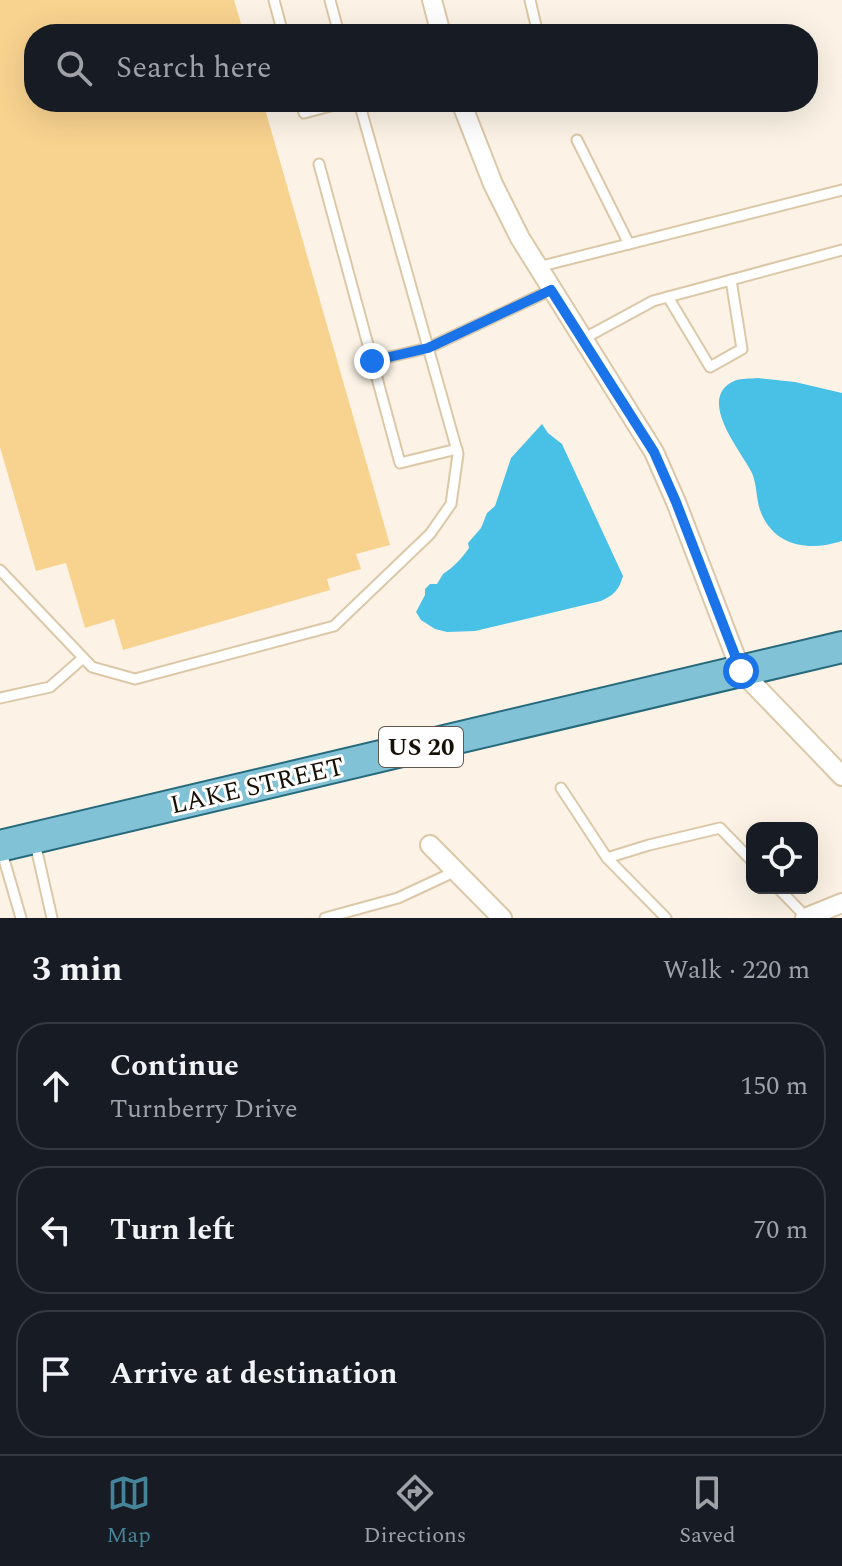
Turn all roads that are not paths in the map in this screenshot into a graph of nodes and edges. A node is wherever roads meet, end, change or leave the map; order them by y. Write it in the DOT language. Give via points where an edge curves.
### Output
graph roads {
  1 [pos="274,0"];
  2 [pos="330,0"];
  3 [pos="432,0"];
  4 [pos="530,0"];
  5 [pos="280,24"];
  6 [pos="336,24"];
  7 [pos="438,24"];
  8 [pos="536,24"];
  9 [pos="362,112"];
  10 [pos="465,112"];
  11 [pos="577,140"];
  12 [pos="319,164"];
  13 [pos="842,190"];
  14 [pos="629,244"];
  15 [pos="842,250"];
  16 [pos="538,267"];
  17 [pos="731,280"];
  18 [pos="551,290"];
  19 [pos="668,297"];
  20 [pos="583,339"];
  21 [pos="428,348"];
  22 [pos="372,361"];
  23 [pos="457,449"];
  24 [pos="0,570"];
  25 [pos="842,647"];
  26 [pos="83,658"];
  27 [pos="741,671"];
  28 [pos="0,698"];
  29 [pos="841,773"];
  30 [pos="561,788"];
  31 [pos="34,838"];
  32 [pos="430,845"];
  33 [pos="0,846"];
  34 [pos="746,855"];
  35 [pos="607,858"];
  36 [pos="456,871"];
  37 [pos="783,894"];
  38 [pos="842,903"];
  39 [pos="21,918"];
  40 [pos="52,918"];
  41 [pos="325,918"];
  42 [pos="502,918"];
  43 [pos="666,918"];
  44 [pos="805,918"];
  1 -- 5 [label="lane"];
  2 -- 6 [label="lane"];
  3 -- 7 [label="street"];
  4 -- 8 [label="lane"];
  9 -- 21 [label="lane"];
  10 -- 16 [label="street" via="493,184"];
  11 -- 14 [label="lane"];
  12 -- 22 [label="lane"];
  13 -- 14 [label="lane"];
  14 -- 16 [label="lane"];
  15 -- 17 [label="lane"];
  16 -- 18 [label="street"];
  17 -- 19 [label="lane"];
  17 -- 19 [label="lane" via="742,349 710,367"];
  18 -- 20 [label="street"];
  18 -- 21 [label="lane"];
  19 -- 20 [label="lane"];
  20 -- 27 [label="street" via="654,452"];
  21 -- 22 [label="lane"];
  21 -- 23 [label="lane"];
  22 -- 23 [label="lane" via="400,463"];
  23 -- 26 [label="lane" via="451,504 430,534 334,626 135,679 92,667"];
  24 -- 26 [label="lane"];
  25 -- 27 [label="main road, LAKE STREET / US 20"];
  26 -- 28 [label="lane" via="50,687"];
  27 -- 29 [label="street"];
  27 -- 31 [label="main road, LAKE STREET / US 20"];
  30 -- 35 [label="lane"];
  31 -- 33 [label="main road, LAKE STREET / US 20"];
  31 -- 40 [label="lane"];
  32 -- 36 [label="street"];
  33 -- 39 [label="lane"];
  34 -- 35 [label="lane" via="720,828"];
  35 -- 43 [label="lane"];
  36 -- 41 [label="lane" via="398,898"];
  36 -- 42 [label="street"];
  37 -- 44 [label="lane"];
  38 -- 44 [label="street"];
}
